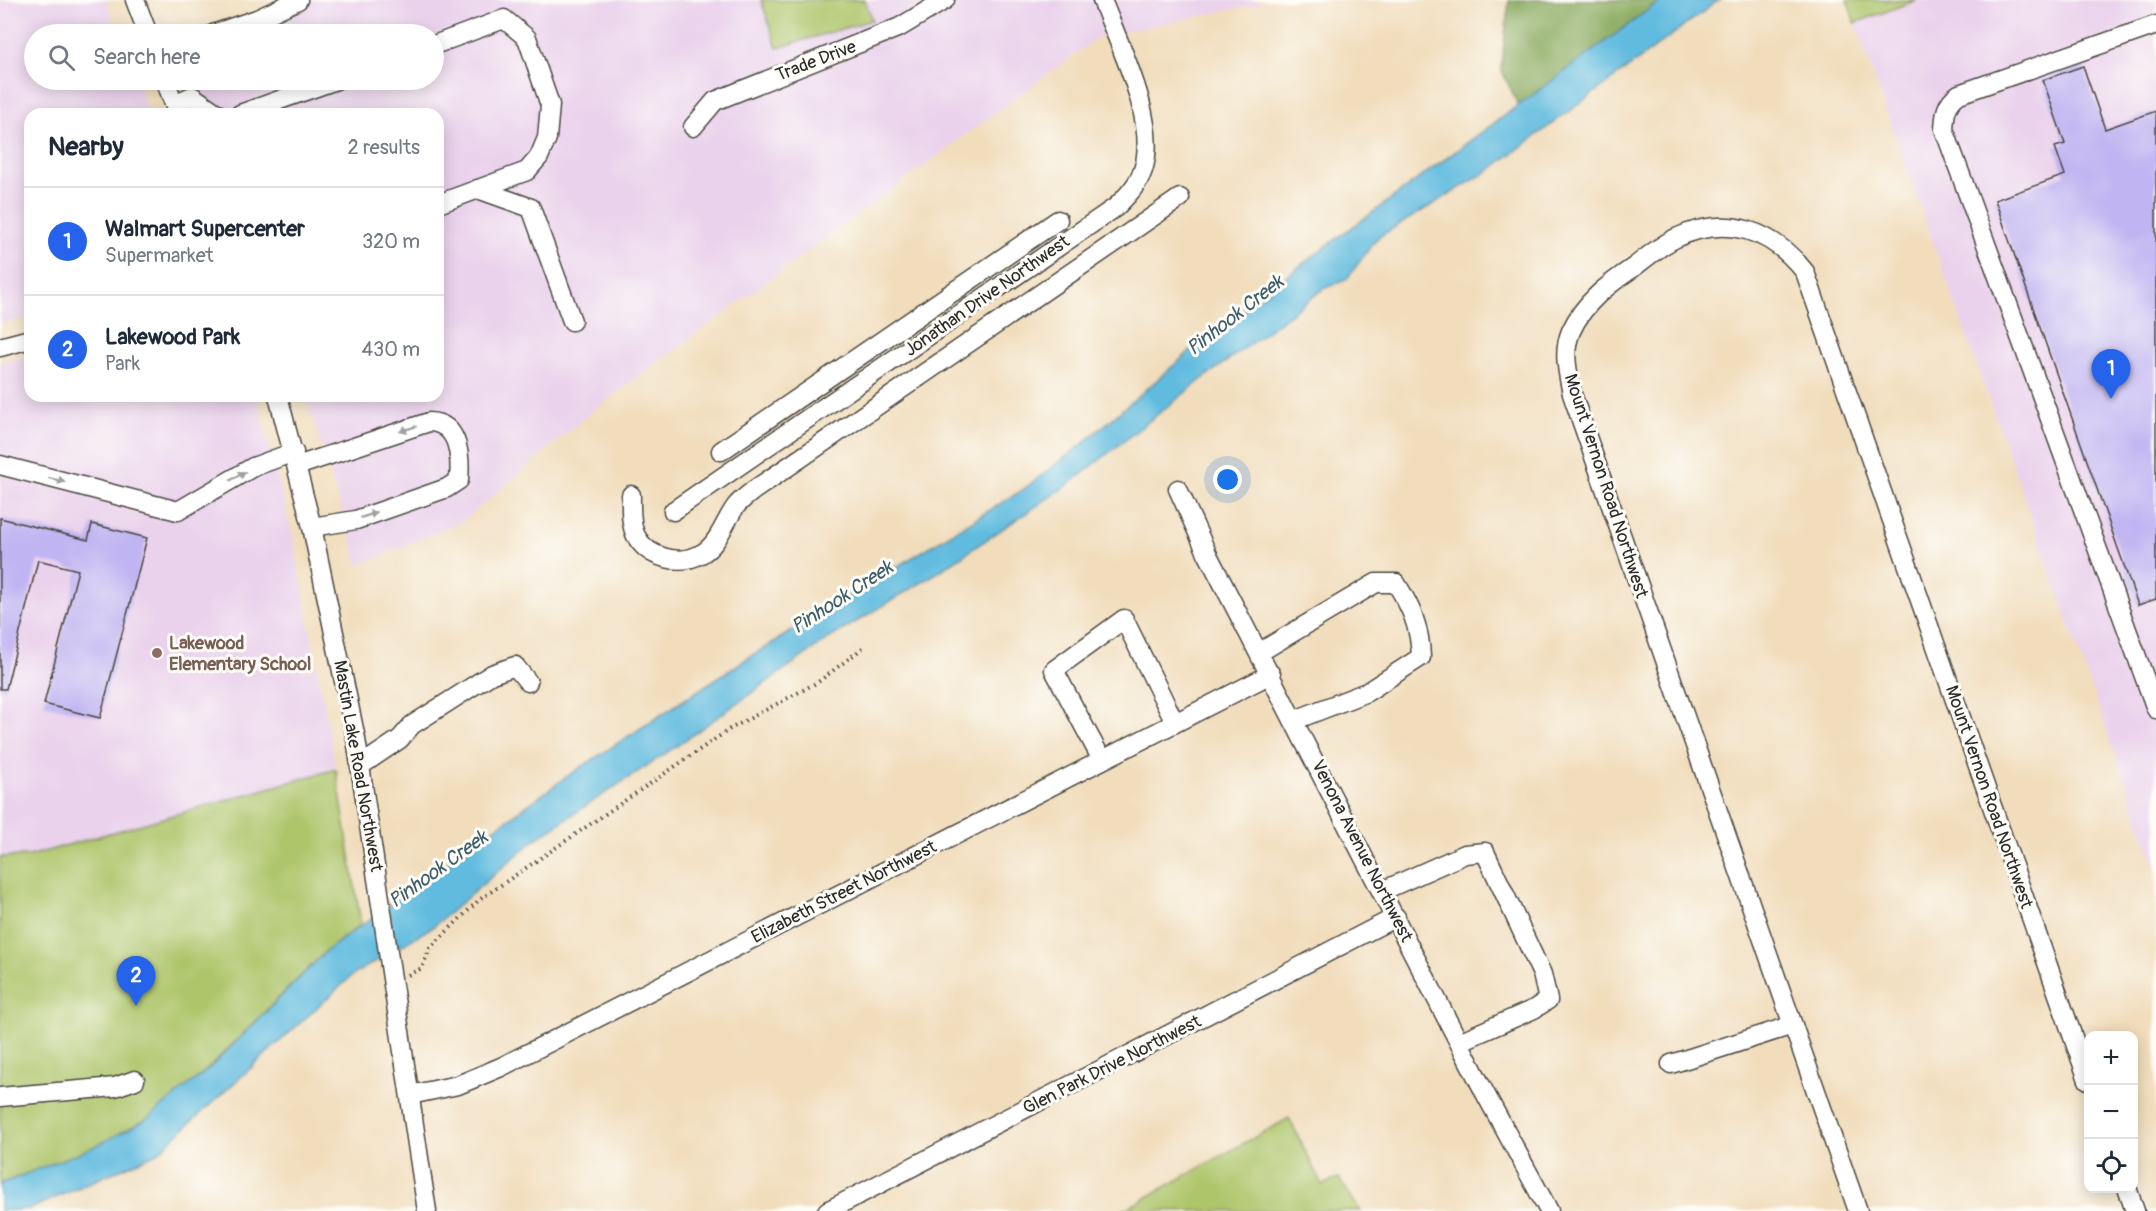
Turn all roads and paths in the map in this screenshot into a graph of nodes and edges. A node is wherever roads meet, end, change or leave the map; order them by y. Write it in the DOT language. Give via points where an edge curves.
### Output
graph roads {
  1 [pos="135,0"];
  2 [pos="298,0"];
  3 [pos="945,0"];
  4 [pos="1102,0"];
  5 [pos="144,24"];
  6 [pos="242,24"];
  7 [pos="2156,25"];
  8 [pos="444,41"];
  9 [pos="169,90"];
  10 [pos="308,90"];
  11 [pos="176,108"];
  12 [pos="177,108"];
  13 [pos="209,108"];
  14 [pos="257,108"];
  15 [pos="693,127"];
  16 [pos="478,189"];
  17 [pos="1180,198"];
  18 [pos="444,202"];
  19 [pos="1058,220"];
  20 [pos="1037,234"];
  21 [pos="1050,253"];
  22 [pos="986,270"];
  23 [pos="1066,276"];
  24 [pos="998,288"];
  25 [pos="938,302"];
  26 [pos="1014,312"];
  27 [pos="572,321"];
  28 [pos="950,321"];
  29 [pos="886,338"];
  30 [pos="24,341"];
  31 [pos="966,345"];
  32 [pos="0,347"];
  33 [pos="899,356"];
  34 [pos="840,370"];
  35 [pos="915,380"];
  36 [pos="852,388"];
  37 [pos="280,402"];
  38 [pos="789,404"];
  39 [pos="868,412"];
  40 [pos="802,423"];
  41 [pos="739,439"];
  42 [pos="818,446"];
  43 [pos="721,452"];
  44 [pos="752,458"];
  45 [pos="296,459"];
  46 [pos="0,465"];
  47 [pos="767,481"];
  48 [pos="1178,489"];
  49 [pos="631,495"];
  50 [pos="673,512"];
  51 [pos="312,527"];
  52 [pos="864,647"];
  53 [pos="1260,651"];
  54 [pos="1272,674"];
  55 [pos="528,682"];
  56 [pos="2156,709"];
  57 [pos="1295,720"];
  58 [pos="1174,723"];
  59 [pos="1102,760"];
  60 [pos="360,765"];
  61 [pos="1382,891"];
  62 [pos="1396,917"];
  63 [pos="393,976"];
  64 [pos="1793,1026"];
  65 [pos="1460,1042"];
  66 [pos="1671,1064"];
  67 [pos="2084,1069"];
  68 [pos="135,1080"];
  69 [pos="410,1095"];
  70 [pos="0,1097"];
  71 [pos="2129,1193"];
  72 [pos="427,1211"];
  73 [pos="827,1211"];
  74 [pos="1549,1211"];
  75 [pos="1858,1211"];
  76 [pos="2134,1211"];
  1 -- 5 [label="street"];
  2 -- 6 [label="street"];
  3 -- 15 [label="street, Trade Drive" via="891,31 715,101"];
  4 -- 21 [label="street, Jonathan Drive Northwest" via="1143,113 1144,169 1133,190 1116,207"];
  7 -- 56 [label="street" via="1959,94 1948,107 1944,129"];
  8 -- 16 [label="street" via="504,19 526,38 550,105 547,138 539,158 527,171"];
  9 -- 11 [label="street"];
  10 -- 14 [label="street"];
  12 -- 13 [label="street" via="192,96"];
  16 -- 18 [label="street"];
  16 -- 27 [label="street" via="531,208"];
  17 -- 23 [label="street"];
  19 -- 20 [label="street"];
  20 -- 21 [label="street"];
  20 -- 22 [label="street"];
  21 -- 23 [label="street"];
  21 -- 24 [label="street, Jonathan Drive Northwest"];
  22 -- 24 [label="street"];
  22 -- 25 [label="street"];
  23 -- 26 [label="street"];
  24 -- 26 [label="street"];
  24 -- 28 [label="street, Jonathan Drive Northwest"];
  25 -- 28 [label="street"];
  25 -- 29 [label="street"];
  26 -- 31 [label="street"];
  28 -- 31 [label="street"];
  28 -- 33 [label="street, Jonathan Drive Northwest"];
  29 -- 33 [label="street"];
  29 -- 34 [label="street"];
  30 -- 32 [label="street"];
  31 -- 35 [label="street"];
  33 -- 35 [label="street"];
  33 -- 36 [label="street, Jonathan Drive Northwest"];
  34 -- 36 [label="street"];
  34 -- 38 [label="street"];
  35 -- 39 [label="street"];
  36 -- 39 [label="street"];
  36 -- 40 [label="street, Jonathan Drive Northwest"];
  37 -- 45 [label="street, Mastin Lake Road Northwest"];
  38 -- 40 [label="street"];
  38 -- 41 [label="street"];
  39 -- 42 [label="street"];
  40 -- 42 [label="street"];
  40 -- 44 [label="street, Jonathan Drive Northwest"];
  41 -- 43 [label="street"];
  41 -- 44 [label="street"];
  42 -- 47 [label="street"];
  44 -- 47 [label="street"];
  44 -- 50 [label="street, Jonathan Drive Northwest"];
  46 -- 45 [label="street, one-way" via="178,511 253,467"];
  45 -- 51 [label="street, Mastin Lake Road Northwest"];
  51 -- 45 [label="street, one-way" via="356,520 447,488 459,480 461,459 451,431 442,423 429,422"];
  47 -- 49 [label="street" via="736,506 721,534 702,554 688,559 667,559 651,553 636,536"];
  48 -- 53 [label="street, Venona Avenue Northwest" via="1207,553"];
  51 -- 60 [label="street, Mastin Lake Road Northwest"];
  52 -- 63 [label="path" via="818,682 730,729 479,900 430,948 422,968"];
  53 -- 54 [label="street, Venona Avenue Northwest"];
  53 -- 57 [label="street" via="1376,583 1396,583 1412,609 1420,635 1421,657 1367,692"];
  54 -- 57 [label="street, Venona Avenue Northwest"];
  54 -- 58 [label="street, Elizabeth Street Northwest"];
  55 -- 60 [label="street" via="515,666 492,674 412,724 400,739"];
  57 -- 61 [label="street, Venona Avenue Northwest"];
  58 -- 59 [label="street, Elizabeth Street Northwest"];
  58 -- 59 [label="street" via="1124,619 1054,670"];
  59 -- 69 [label="street, Elizabeth Street Northwest" via="501,1067 458,1085"];
  60 -- 63 [label="street, Mastin Lake Road Northwest"];
  61 -- 62 [label="street, Venona Avenue Northwest"];
  61 -- 65 [label="street" via="1465,854 1485,852 1542,974 1548,1000"];
  62 -- 65 [label="street, Venona Avenue Northwest"];
  62 -- 73 [label="street, Glen Park Drive Northwest"];
  63 -- 69 [label="street, Mastin Lake Road Northwest"];
  64 -- 66 [label="street"];
  64 -- 67 [label="street, Mount Vernon Road Northwest" via="1572,394 1565,361 1571,332 1600,290 1676,238 1717,227 1755,231 1791,255 1805,272"];
  64 -- 75 [label="street, Mount Vernon Road Northwest"];
  65 -- 74 [label="street, Venona Avenue Northwest"];
  68 -- 70 [label="street" via="115,1087"];
  69 -- 72 [label="street, Mastin Lake Road Northwest"];
  71 -- 76 [label="street"];
}
